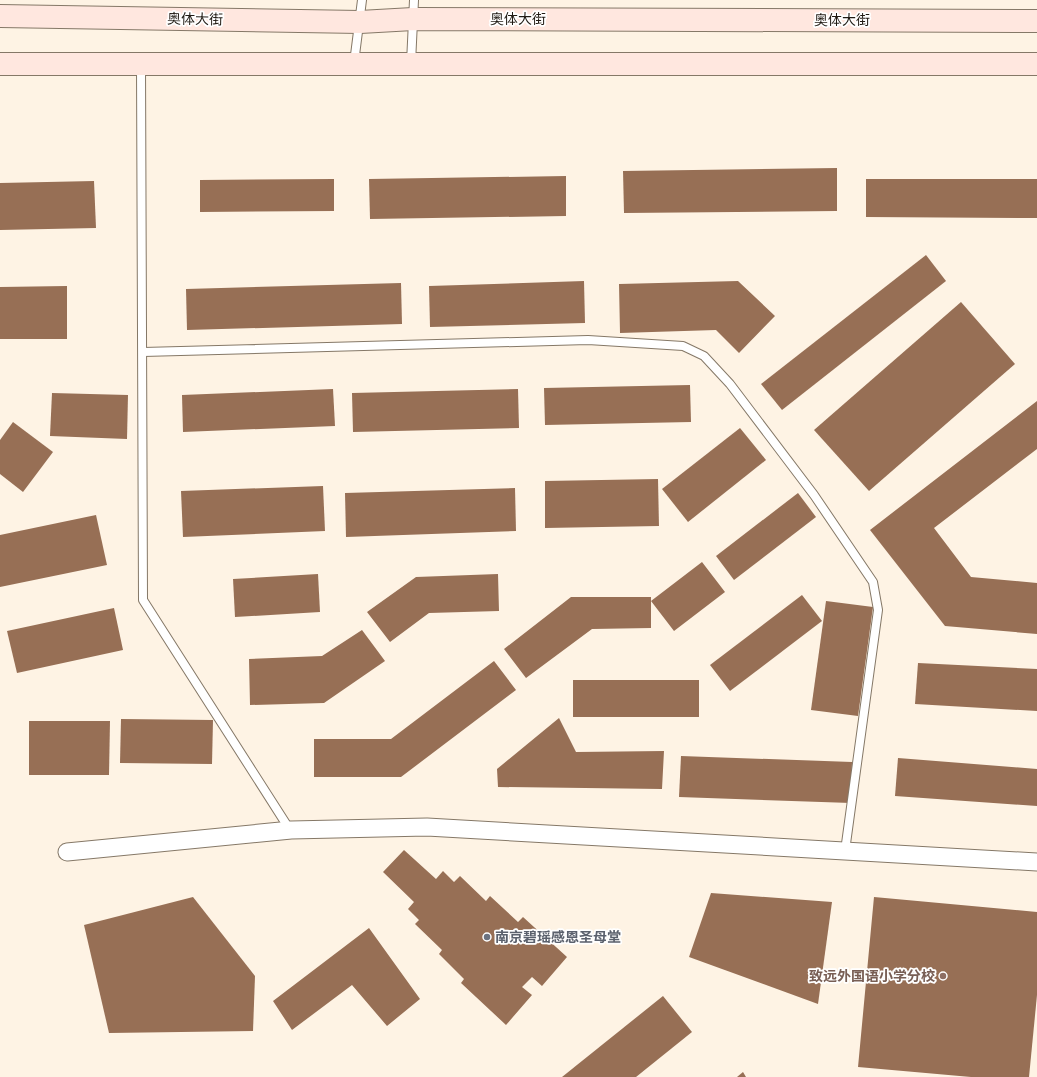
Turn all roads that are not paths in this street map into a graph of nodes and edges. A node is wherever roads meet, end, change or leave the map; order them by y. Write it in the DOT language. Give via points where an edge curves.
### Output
graph roads {
  1 [pos="362,0"];
  2 [pos="414,10"];
  3 [pos="0,16"];
  4 [pos="1037,21"];
  5 [pos="360,22"];
  6 [pos="0,64"];
  7 [pos="141,64"];
  8 [pos="354,64"];
  9 [pos="411,64"];
  10 [pos="1037,64"];
  11 [pos="143,352"];
  12 [pos="290,830"];
  13 [pos="845,851"];
  14 [pos="67,852"];
  15 [pos="1037,862"];
  1 -- 5 [label="lane"];
  2 -- 4 [label="main road, 奥体大街"];
  2 -- 5 [label="main road, 奥体大街"];
  2 -- 9 [label="lane"];
  3 -- 5 [label="main road, 奥体大街"];
  5 -- 8 [label="lane"];
  6 -- 7 [label="main road"];
  7 -- 8 [label="main road"];
  7 -- 11 [label="lane"];
  8 -- 9 [label="main road"];
  9 -- 10 [label="main road"];
  11 -- 12 [label="lane" via="143,600"];
  11 -- 13 [label="lane" via="588,340 683,346 704,356 730,384 814,495 873,582 878,610"];
  12 -- 13 [label="street" via="427,827"];
  12 -- 14 [label="street"];
  13 -- 15 [label="street"];
}
